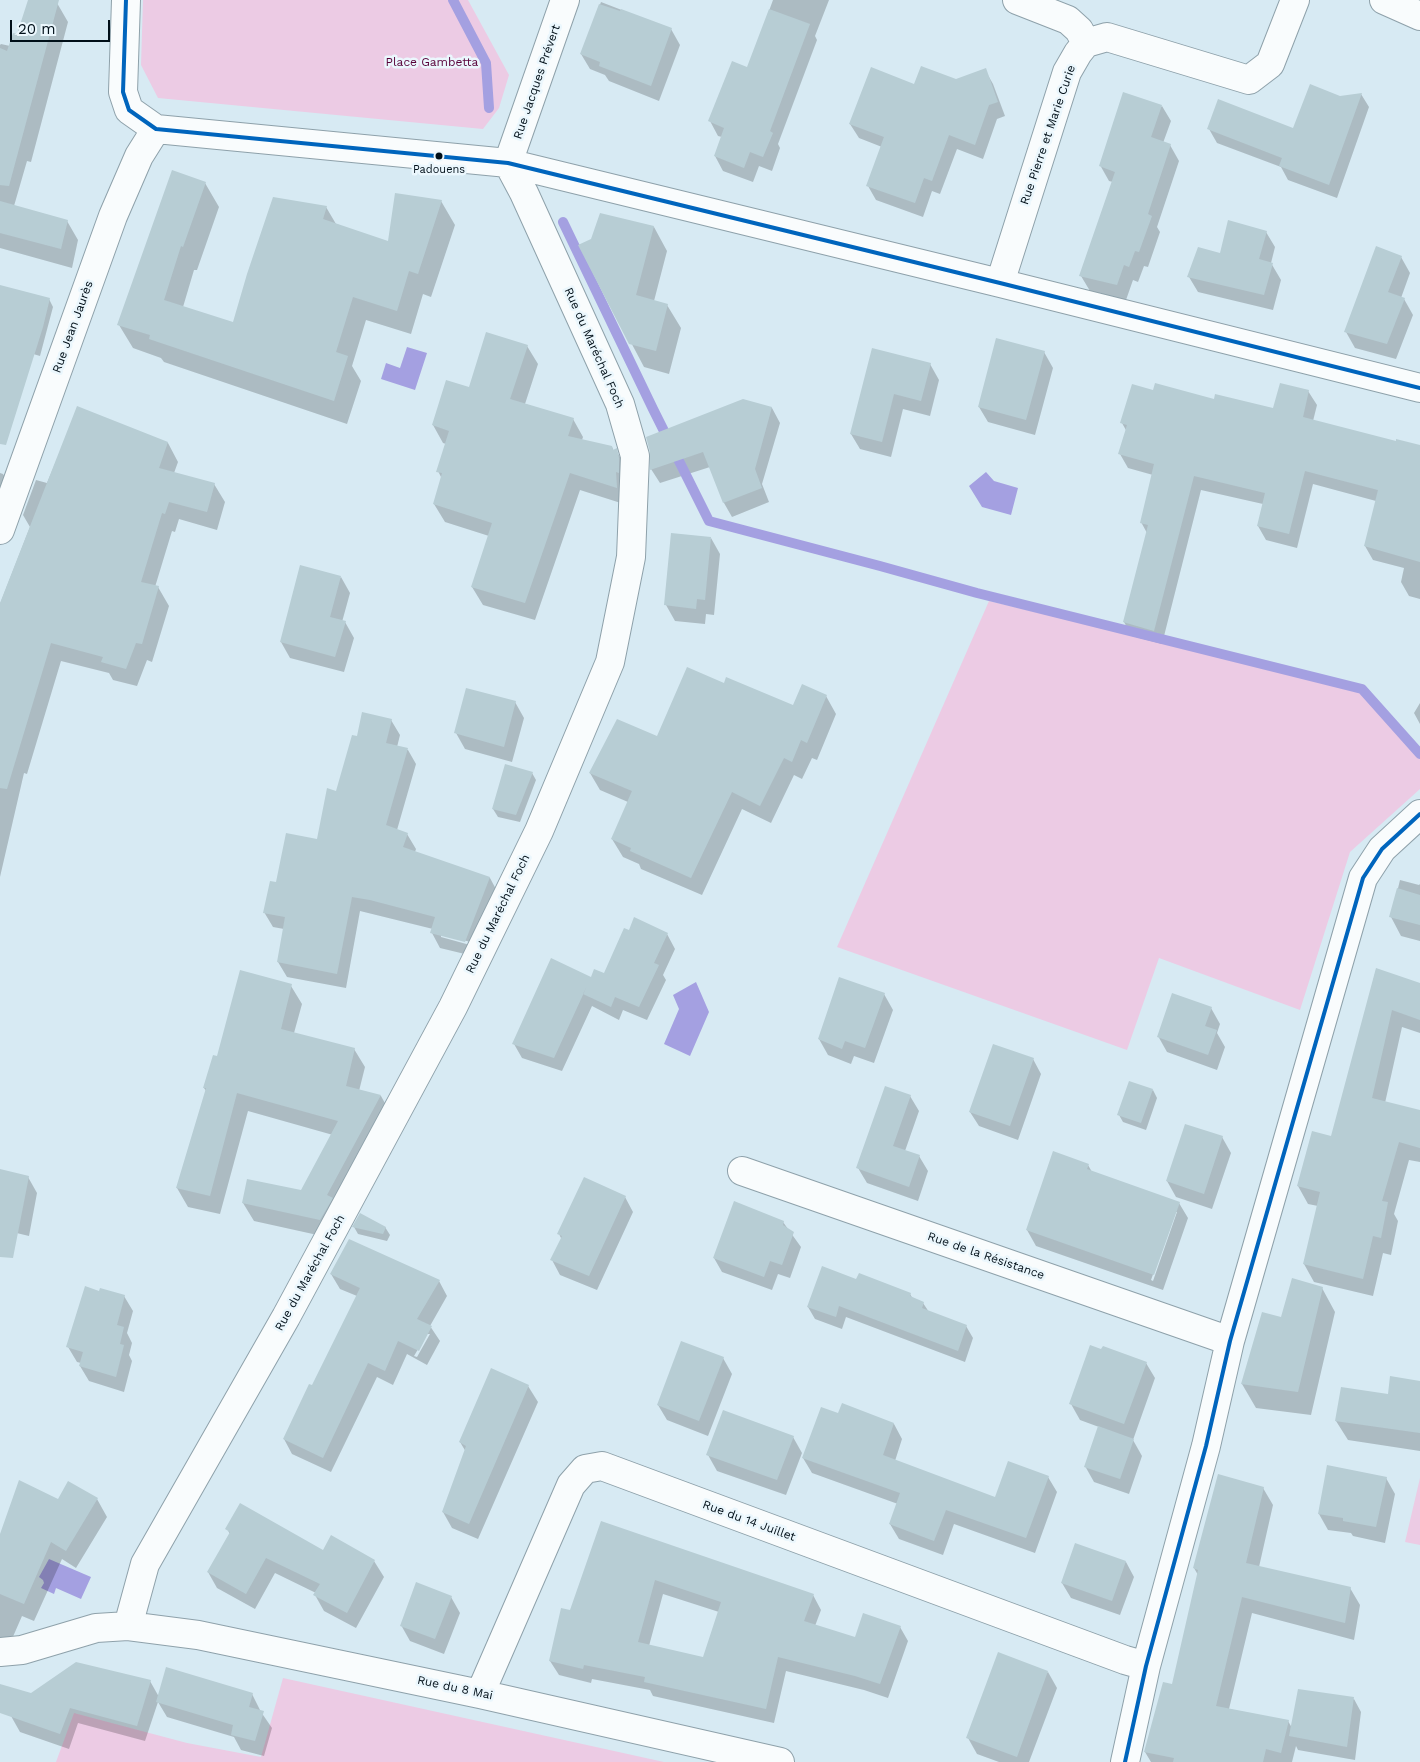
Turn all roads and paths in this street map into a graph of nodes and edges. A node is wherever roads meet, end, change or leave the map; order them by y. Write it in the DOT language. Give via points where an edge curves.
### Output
graph roads {
  1 [pos="126,0"];
  2 [pos="565,0"];
  3 [pos="1017,0"];
  4 [pos="1295,0"];
  5 [pos="1384,0"];
  6 [pos="1420,16"];
  7 [pos="1086,43"];
  8 [pos="156,129"];
  9 [pos="508,163"];
  10 [pos="1000,283"];
  11 [pos="1420,388"];
  12 [pos="0,530"];
  13 [pos="1420,814"];
  14 [pos="742,1171"];
  15 [pos="1230,1341"];
  16 [pos="128,1626"];
  17 [pos="0,1652"];
  18 [pos="1146,1666"];
  19 [pos="480,1694"];
  20 [pos="780,1762"];
  21 [pos="1125,1762"];
  1 -- 8 [label="street" via="123,92 129,110"];
  2 -- 9 [label="street, Rue Jacques Prévert"];
  3 -- 7 [label="street" via="1068,20"];
  4 -- 7 [label="street" via="1270,64 1249,80 1107,38"];
  5 -- 6 [label="street"];
  7 -- 10 [label="street, Rue Pierre et Marie Curie" via="1067,72"];
  8 -- 9 [label="street"];
  8 -- 12 [label="street, Rue Jean Jaurès" via="139,156 113,216"];
  9 -- 10 [label="street"];
  9 -- 16 [label="street, Rue du Maréchal Foch" via="620,404 635,456 631,557 610,662 539,831 453,1007 286,1318 145,1564"];
  10 -- 11 [label="street"];
  13 -- 15 [label="street" via="1382,849 1363,878"];
  14 -- 15 [label="street, Rue de la Résistance"];
  15 -- 18 [label="street" via="1206,1446"];
  16 -- 17 [label="street, Rue du 8 Mai" via="96,1628 22,1650"];
  16 -- 19 [label="street, Rue du 8 Mai" via="198,1635"];
  18 -- 19 [label="street, Rue du 14 Juillet" via="602,1466 585,1470 571,1484"];
  18 -- 21 [label="street"];
  19 -- 20 [label="street, Rue du 8 Mai"];
}
